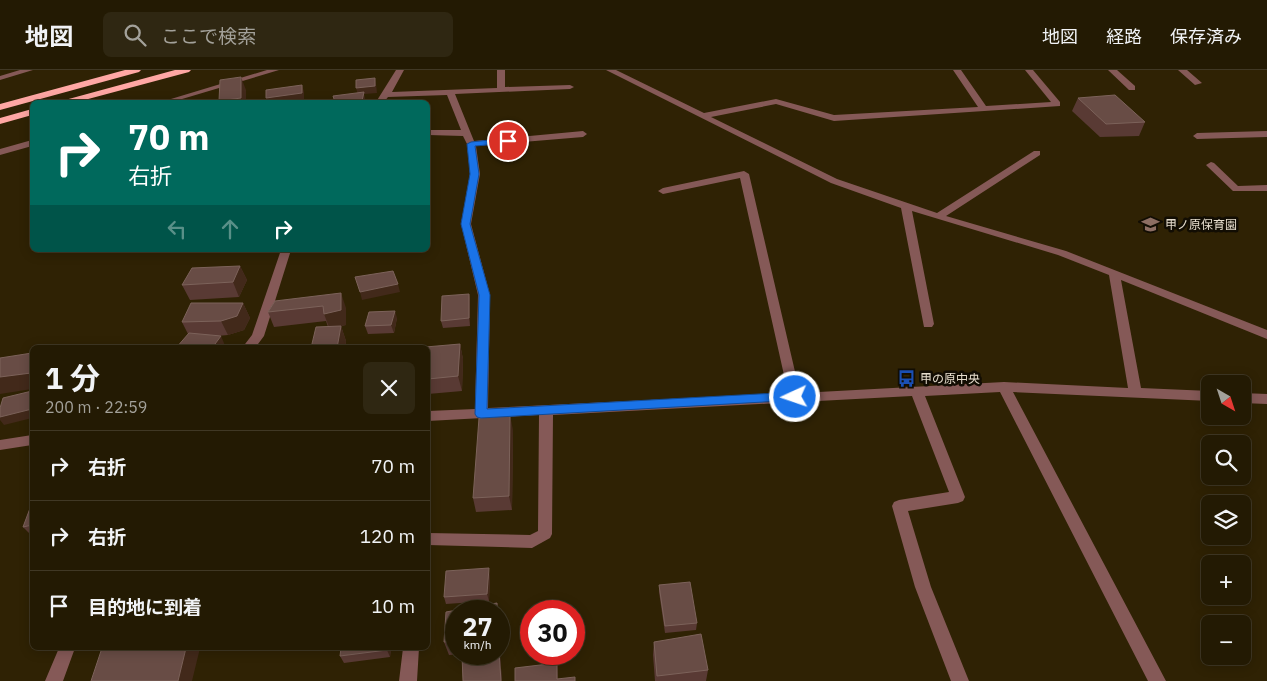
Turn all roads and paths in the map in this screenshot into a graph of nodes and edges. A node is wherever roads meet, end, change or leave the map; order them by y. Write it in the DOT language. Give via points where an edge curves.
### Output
graph roads {
  1 [pos="29,70"];
  2 [pos="136,70"];
  3 [pos="186,70"];
  4 [pos="275,70"];
  5 [pos="400,70"];
  6 [pos="501,70"];
  7 [pos="610,70"];
  8 [pos="957,70"];
  9 [pos="1029,70"];
  10 [pos="1112,70"];
  11 [pos="1182,70"];
  12 [pos="2,75"];
  13 [pos="1198,83"];
  14 [pos="570,87"];
  15 [pos="501,88"];
  16 [pos="1132,88"];
  17 [pos="450,92"];
  18 [pos="383,99"];
  19 [pos="75,100"];
  20 [pos="172,100"];
  21 [pos="0,107"];
  22 [pos="984,109"];
  23 [pos="30,113"];
  24 [pos="703,116"];
  25 [pos="0,122"];
  26 [pos="465,133"];
  27 [pos="430,134"];
  28 [pos="583,134"];
  29 [pos="1267,134"];
  30 [pos="1197,136"];
  31 [pos="30,144"];
  32 [pos="471,144"];
  33 [pos="0,152"];
  34 [pos="1037,153"];
  35 [pos="1211,165"];
  36 [pos="1267,188"];
  37 [pos="663,190"];
  38 [pos="906,206"];
  39 [pos="938,217"];
  40 [pos="285,252"];
  41 [pos="1114,273"];
  42 [pos="928,324"];
  43 [pos="1267,335"];
  44 [pos="250,345"];
  45 [pos="1004,387"];
  46 [pos="916,390"];
  47 [pos="1135,392"];
  48 [pos="1201,396"];
  49 [pos="795,397"];
  50 [pos="1251,398"];
  51 [pos="1267,399"];
  52 [pos="546,410"];
  53 [pos="481,414"];
  54 [pos="430,416"];
  55 [pos="30,440"];
  56 [pos="0,445"];
  57 [pos="430,539"];
  58 [pos="66,650"];
  59 [pos="412,650"];
  60 [pos="54,681"];
  61 [pos="408,681"];
  62 [pos="960,681"];
  63 [pos="1157,681"];
  1 -- 12 [label="street"];
  2 -- 21 [label="highway"];
  3 -- 19 [label="highway"];
  4 -- 20 [label="street"];
  5 -- 18 [label="street"];
  6 -- 15 [label="street"];
  7 -- 24 [label="street"];
  8 -- 22 [label="street"];
  9 -- 22 [label="street" via="1057,104"];
  10 -- 16 [label="street"];
  11 -- 13 [label="street"];
  14 -- 15 [label="street"];
  15 -- 17 [label="street"];
  17 -- 18 [label="street"];
  17 -- 26 [label="street"];
  22 -- 24 [label="street" via="834,118 776,101"];
  23 -- 25 [label="highway"];
  24 -- 38 [label="street" via="834,181"];
  26 -- 27 [label="street"];
  26 -- 32 [label="street"];
  28 -- 32 [label="street"];
  29 -- 30 [label="street"];
  31 -- 33 [label="street"];
  32 -- 53 [label="street" via="475,174 466,224 484,295"];
  34 -- 39 [label="street"];
  35 -- 36 [label="street" via="1236,189"];
  37 -- 49 [label="street" via="744,174"];
  38 -- 39 [label="street"];
  38 -- 42 [label="street"];
  39 -- 41 [label="street" via="1062,253"];
  40 -- 44 [label="street" via="258,336"];
  41 -- 43 [label="street"];
  41 -- 47 [label="street"];
  45 -- 46 [label="street"];
  45 -- 47 [label="street"];
  45 -- 63 [label="street"];
  46 -- 49 [label="street"];
  46 -- 62 [label="street" via="958,497 899,506 923,587"];
  47 -- 48 [label="street"];
  49 -- 52 [label="street"];
  50 -- 51 [label="street"];
  52 -- 53 [label="street"];
  52 -- 57 [label="street" via="545,534 532,542"];
  53 -- 54 [label="street"];
  55 -- 56 [label="street"];
  58 -- 60 [label="street"];
  59 -- 61 [label="street"];
}
